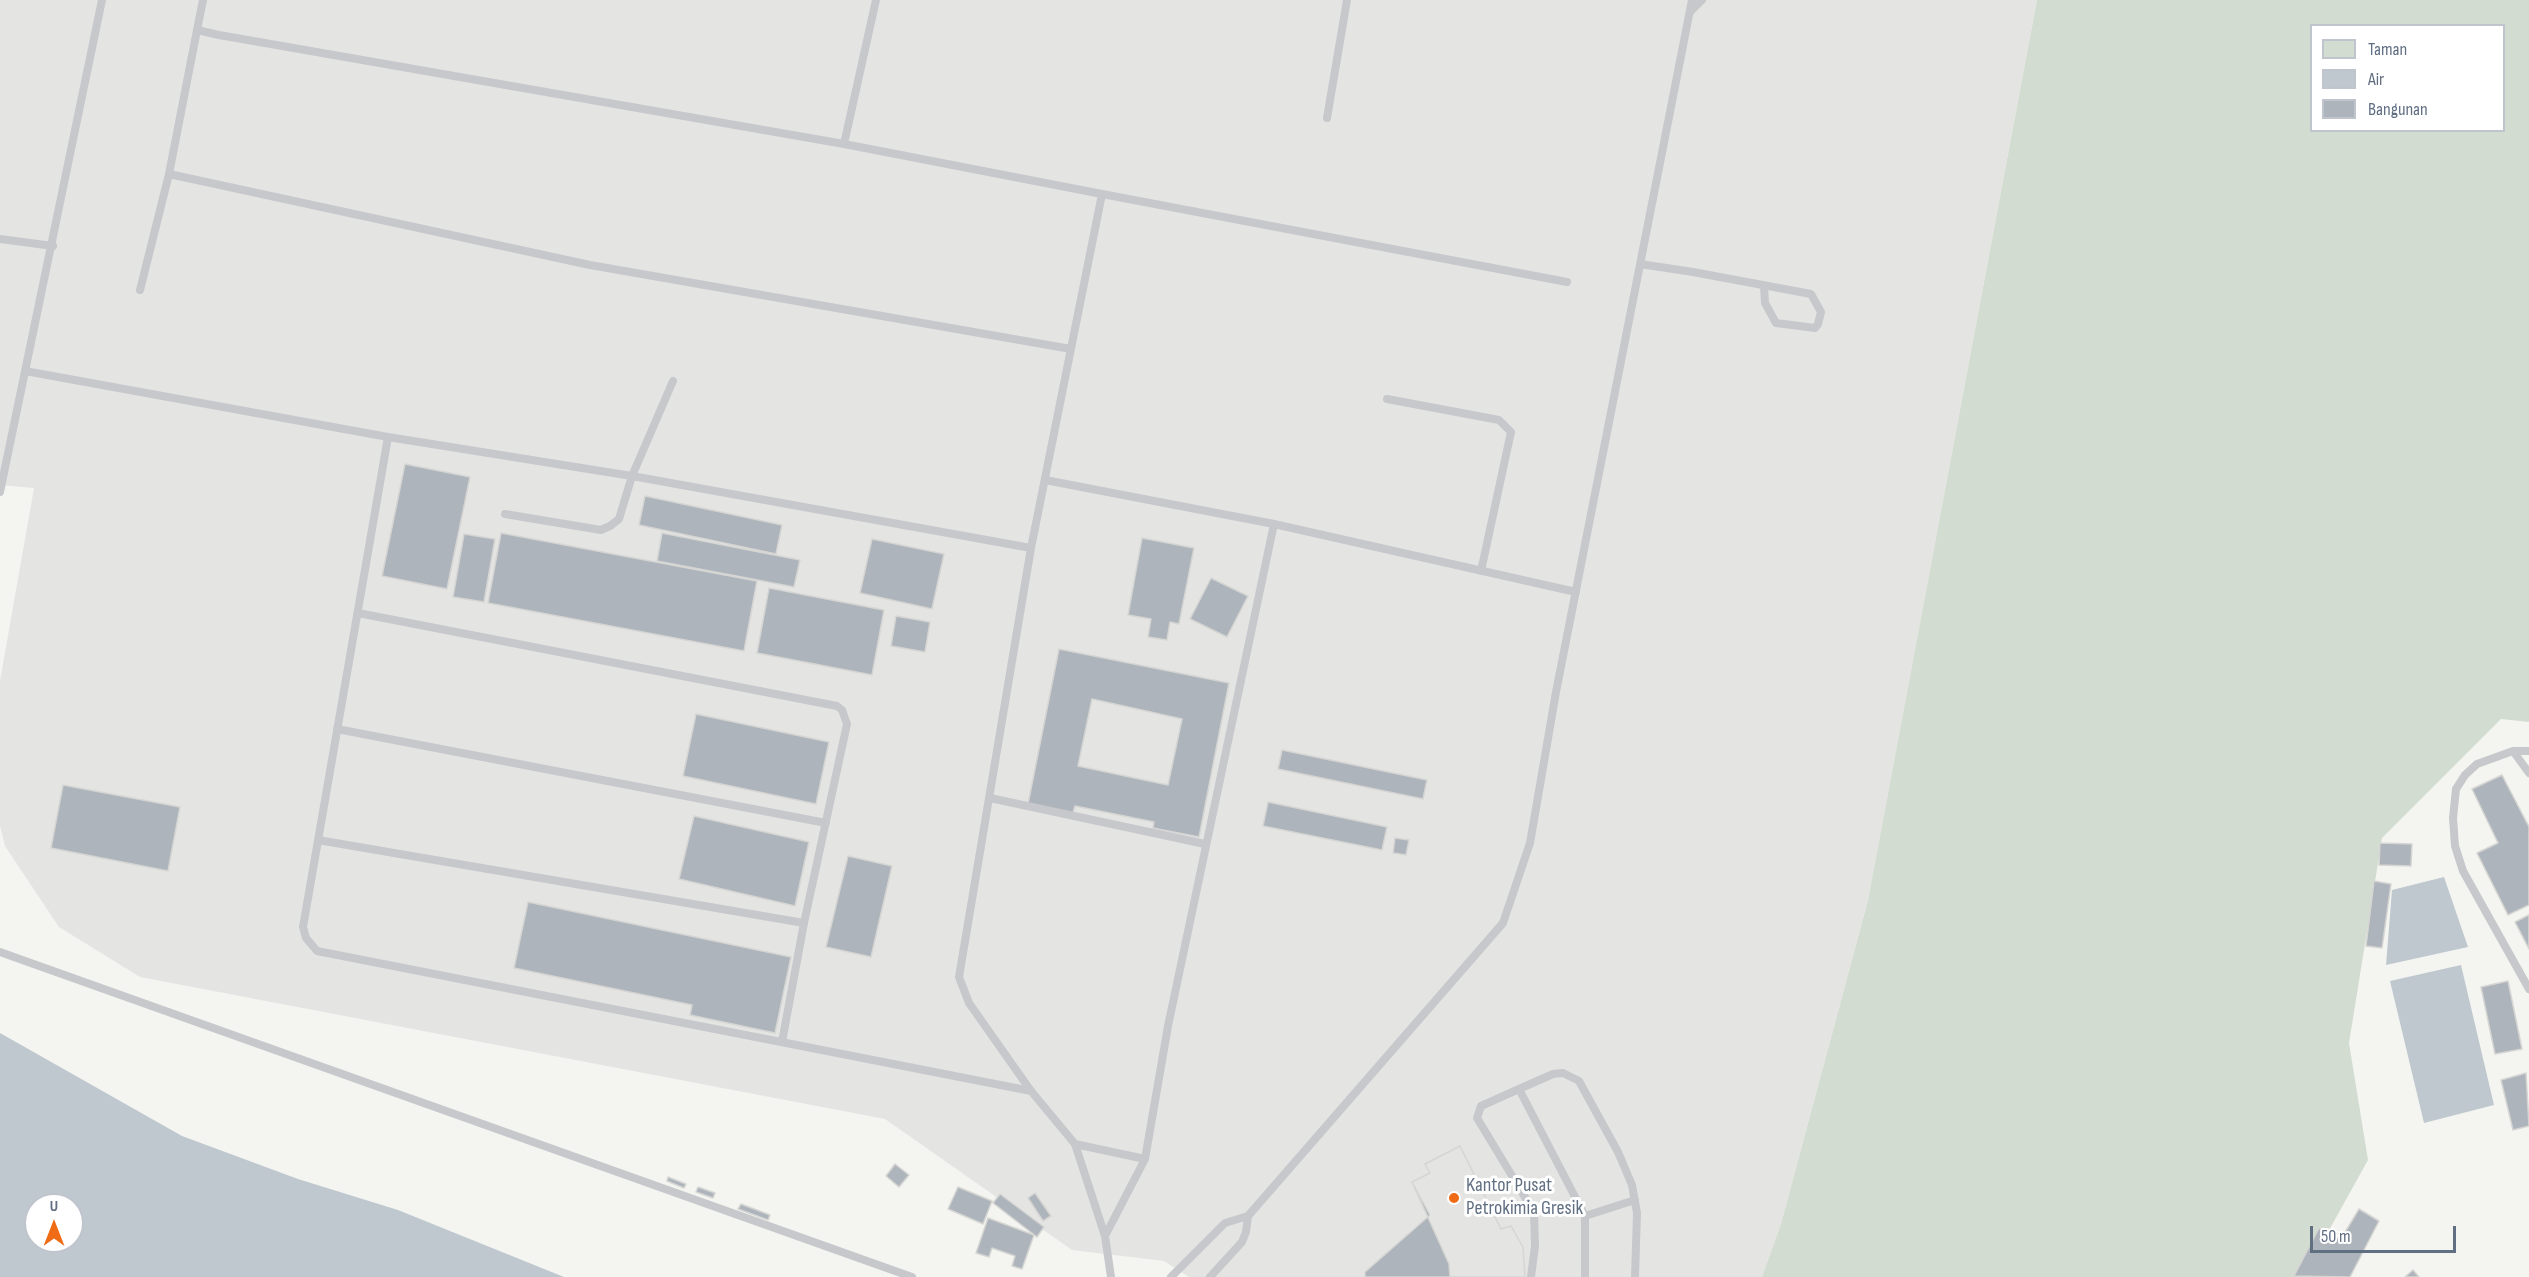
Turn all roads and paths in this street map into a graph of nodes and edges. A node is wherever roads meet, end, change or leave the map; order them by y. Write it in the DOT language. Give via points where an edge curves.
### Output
graph roads {
  1 [pos="102,0"];
  2 [pos="203,0"];
  3 [pos="876,0"];
  4 [pos="1347,0"];
  5 [pos="1692,0"];
  6 [pos="1702,0"];
  7 [pos="1691,11"];
  8 [pos="197,30"];
  9 [pos="1328,118"];
  10 [pos="844,144"];
  11 [pos="169,174"];
  12 [pos="1102,194"];
  13 [pos="0,239"];
  14 [pos="53,246"];
  15 [pos="1640,264"];
  16 [pos="1567,282"];
  17 [pos="1764,286"];
  18 [pos="140,290"];
  19 [pos="1071,350"];
  20 [pos="25,371"];
  21 [pos="673,381"];
  22 [pos="1387,399"];
  23 [pos="388,437"];
  24 [pos="632,476"];
  25 [pos="1046,480"];
  26 [pos="0,492"];
  27 [pos="505,514"];
  28 [pos="1274,524"];
  29 [pos="1031,548"];
  30 [pos="1481,571"];
  31 [pos="1576,592"];
  32 [pos="358,614"];
  33 [pos="338,729"];
  34 [pos="2513,752"];
  35 [pos="2529,752"];
  36 [pos="2529,773"];
  37 [pos="990,798"];
  38 [pos="826,823"];
  39 [pos="318,840"];
  40 [pos="1205,844"];
  41 [pos="804,923"];
  42 [pos="0,952"];
  43 [pos="2529,989"];
  44 [pos="782,1042"];
  45 [pos="1519,1089"];
  46 [pos="1031,1092"];
  47 [pos="1075,1144"];
  48 [pos="1145,1159"];
  49 [pos="1635,1200"];
  50 [pos="1248,1216"];
  51 [pos="1585,1216"];
  52 [pos="1105,1236"];
  53 [pos="912,1277"];
  54 [pos="1111,1277"];
  55 [pos="1171,1277"];
  56 [pos="1210,1277"];
  57 [pos="1532,1277"];
  58 [pos="1585,1277"];
  59 [pos="1635,1277"];
  1 -- 14 [label="lane"];
  2 -- 8 [label="lane"];
  3 -- 10 [label="lane"];
  4 -- 9 [label="lane"];
  5 -- 7 [label="lane"];
  6 -- 7 [label="lane"];
  7 -- 15 [label="lane"];
  8 -- 10 [label="lane"];
  8 -- 11 [label="lane"];
  10 -- 12 [label="lane"];
  11 -- 18 [label="lane"];
  11 -- 19 [label="lane" via="590,265"];
  12 -- 16 [label="lane"];
  12 -- 19 [label="lane"];
  13 -- 14 [label="lane"];
  14 -- 20 [label="lane"];
  15 -- 17 [label="lane"];
  15 -- 31 [label="lane"];
  17 -- 17 [label="lane" via="1814,296 1821,312 1815,328 1776,323 1765,303"];
  19 -- 25 [label="lane"];
  20 -- 23 [label="lane"];
  20 -- 26 [label="lane"];
  21 -- 24 [label="lane"];
  22 -- 30 [label="lane" via="1499,420 1508,426 1512,440"];
  23 -- 24 [label="lane"];
  23 -- 32 [label="lane"];
  24 -- 27 [label="lane" via="619,519 601,530"];
  24 -- 29 [label="lane"];
  25 -- 28 [label="lane"];
  25 -- 29 [label="lane"];
  28 -- 30 [label="lane"];
  28 -- 40 [label="lane"];
  29 -- 37 [label="lane"];
  30 -- 31 [label="lane"];
  31 -- 50 [label="lane" via="1530,843 1503,923"];
  32 -- 33 [label="lane"];
  32 -- 38 [label="lane" via="837,706 846,715 847,724"];
  33 -- 38 [label="lane"];
  33 -- 39 [label="lane"];
  34 -- 35 [label="lane"];
  34 -- 36 [label="lane"];
  34 -- 43 [label="lane" via="2477,764 2464,775 2456,789 2455,846 2463,871"];
  37 -- 40 [label="lane"];
  37 -- 46 [label="lane" via="958,977 969,1002"];
  38 -- 41 [label="lane"];
  39 -- 41 [label="lane"];
  39 -- 44 [label="lane" via="303,927 317,951"];
  40 -- 48 [label="lane"];
  41 -- 44 [label="lane"];
  42 -- 53 [label="lane"];
  44 -- 46 [label="lane"];
  45 -- 49 [label="lane" via="1553,1074 1563,1073 1579,1080 1618,1152"];
  45 -- 51 [label="lane"];
  45 -- 57 [label="lane" via="1481,1106 1477,1118 1534,1212"];
  46 -- 47 [label="lane"];
  47 -- 48 [label="lane"];
  47 -- 52 [label="lane"];
  48 -- 52 [label="lane"];
  49 -- 51 [label="lane"];
  49 -- 59 [label="lane"];
  50 -- 55 [label="lane" via="1225,1223"];
  50 -- 56 [label="lane" via="1242,1242"];
  51 -- 58 [label="lane"];
  52 -- 54 [label="lane"];
}
